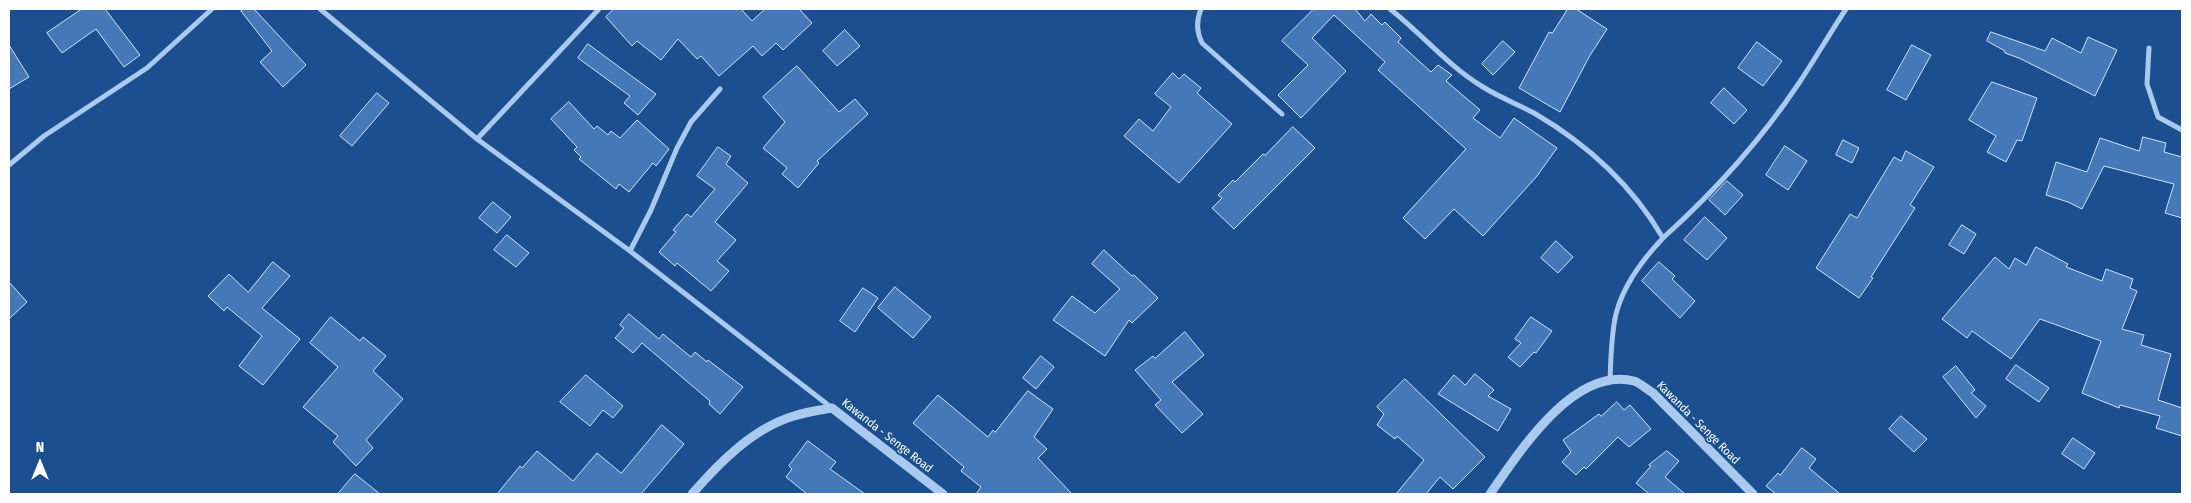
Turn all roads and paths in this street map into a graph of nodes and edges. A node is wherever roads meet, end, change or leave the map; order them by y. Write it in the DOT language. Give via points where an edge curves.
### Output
graph roads {
  1 [pos="212,9"];
  2 [pos="320,9"];
  3 [pos="599,9"];
  4 [pos="1201,9"];
  5 [pos="1390,9"];
  6 [pos="1846,9"];
  7 [pos="2149,48"];
  8 [pos="720,89"];
  9 [pos="1282,114"];
  10 [pos="2182,130"];
  11 [pos="477,139"];
  12 [pos="9,165"];
  13 [pos="1663,238"];
  14 [pos="630,251"];
  15 [pos="1610,380"];
  16 [pos="832,408"];
  17 [pos="692,494"];
  18 [pos="943,494"];
  19 [pos="1490,494"];
  20 [pos="1753,494"];
  1 -- 12 [label="street" via="147,68 44,136"];
  2 -- 11 [label="street"];
  3 -- 11 [label="street"];
  4 -- 9 [label="street" via="1197,32 1202,42"];
  5 -- 13 [label="street" via="1482,87 1534,114 1595,155 1630,190"];
  6 -- 13 [label="street" via="1798,84 1735,166"];
  7 -- 10 [label="street" via="2147,84 2158,116"];
  8 -- 14 [label="street" via="691,122"];
  11 -- 14 [label="street"];
  13 -- 15 [label="street" via="1648,253 1617,312"];
  14 -- 16 [label="street"];
  15 -- 19 [label="street, Kawanda - Senge Road" via="1586,388 1565,402 1529,439"];
  15 -- 20 [label="street, Kawanda - Senge Road" via="1635,381 1653,393"];
  16 -- 17 [label="street, Kawanda - Senge Road" via="793,416 757,434 715,467"];
  16 -- 18 [label="street, Kawanda - Senge Road"];
}
